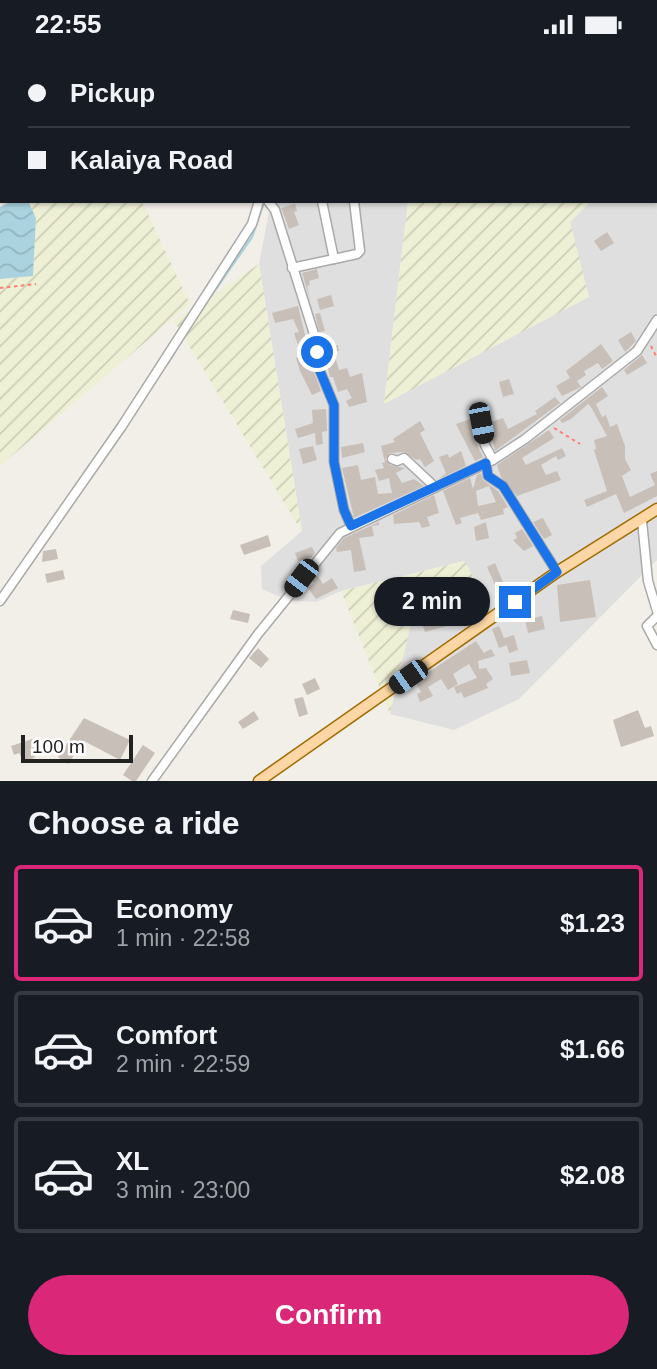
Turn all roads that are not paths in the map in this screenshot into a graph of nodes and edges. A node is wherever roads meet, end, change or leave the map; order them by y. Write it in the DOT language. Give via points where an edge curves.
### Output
graph roads {
  1 [pos="258,203"];
  2 [pos="270,203"];
  3 [pos="322,203"];
  4 [pos="354,203"];
  5 [pos="334,259"];
  6 [pos="292,268"];
  7 [pos="657,320"];
  8 [pos="481,423"];
  9 [pos="392,459"];
  10 [pos="489,461"];
  11 [pos="435,487"];
  12 [pos="657,509"];
  13 [pos="642,521"];
  14 [pos="351,526"];
  15 [pos="557,572"];
  16 [pos="0,601"];
  17 [pos="657,614"];
  18 [pos="657,645"];
  19 [pos="152,781"];
  20 [pos="259,781"];
  1 -- 16 [label="street" via="252,224 122,426"];
  2 -- 6 [label="street"];
  3 -- 5 [label="street"];
  4 -- 5 [label="street" via="360,250"];
  5 -- 6 [label="street"];
  6 -- 14 [label="street" via="334,405 334,462"];
  7 -- 10 [label="street" via="644,342 549,421"];
  8 -- 10 [label="street"];
  9 -- 11 [label="street" via="404,459"];
  10 -- 11 [label="street"];
  10 -- 15 [label="street" via="488,476 503,486"];
  11 -- 14 [label="street"];
  12 -- 13 [label="main road"];
  13 -- 15 [label="main road"];
  13 -- 17 [label="street" via="648,581"];
  14 -- 19 [label="street" via="316,559"];
  15 -- 20 [label="main road"];
  17 -- 18 [label="street" via="647,626"];
}
